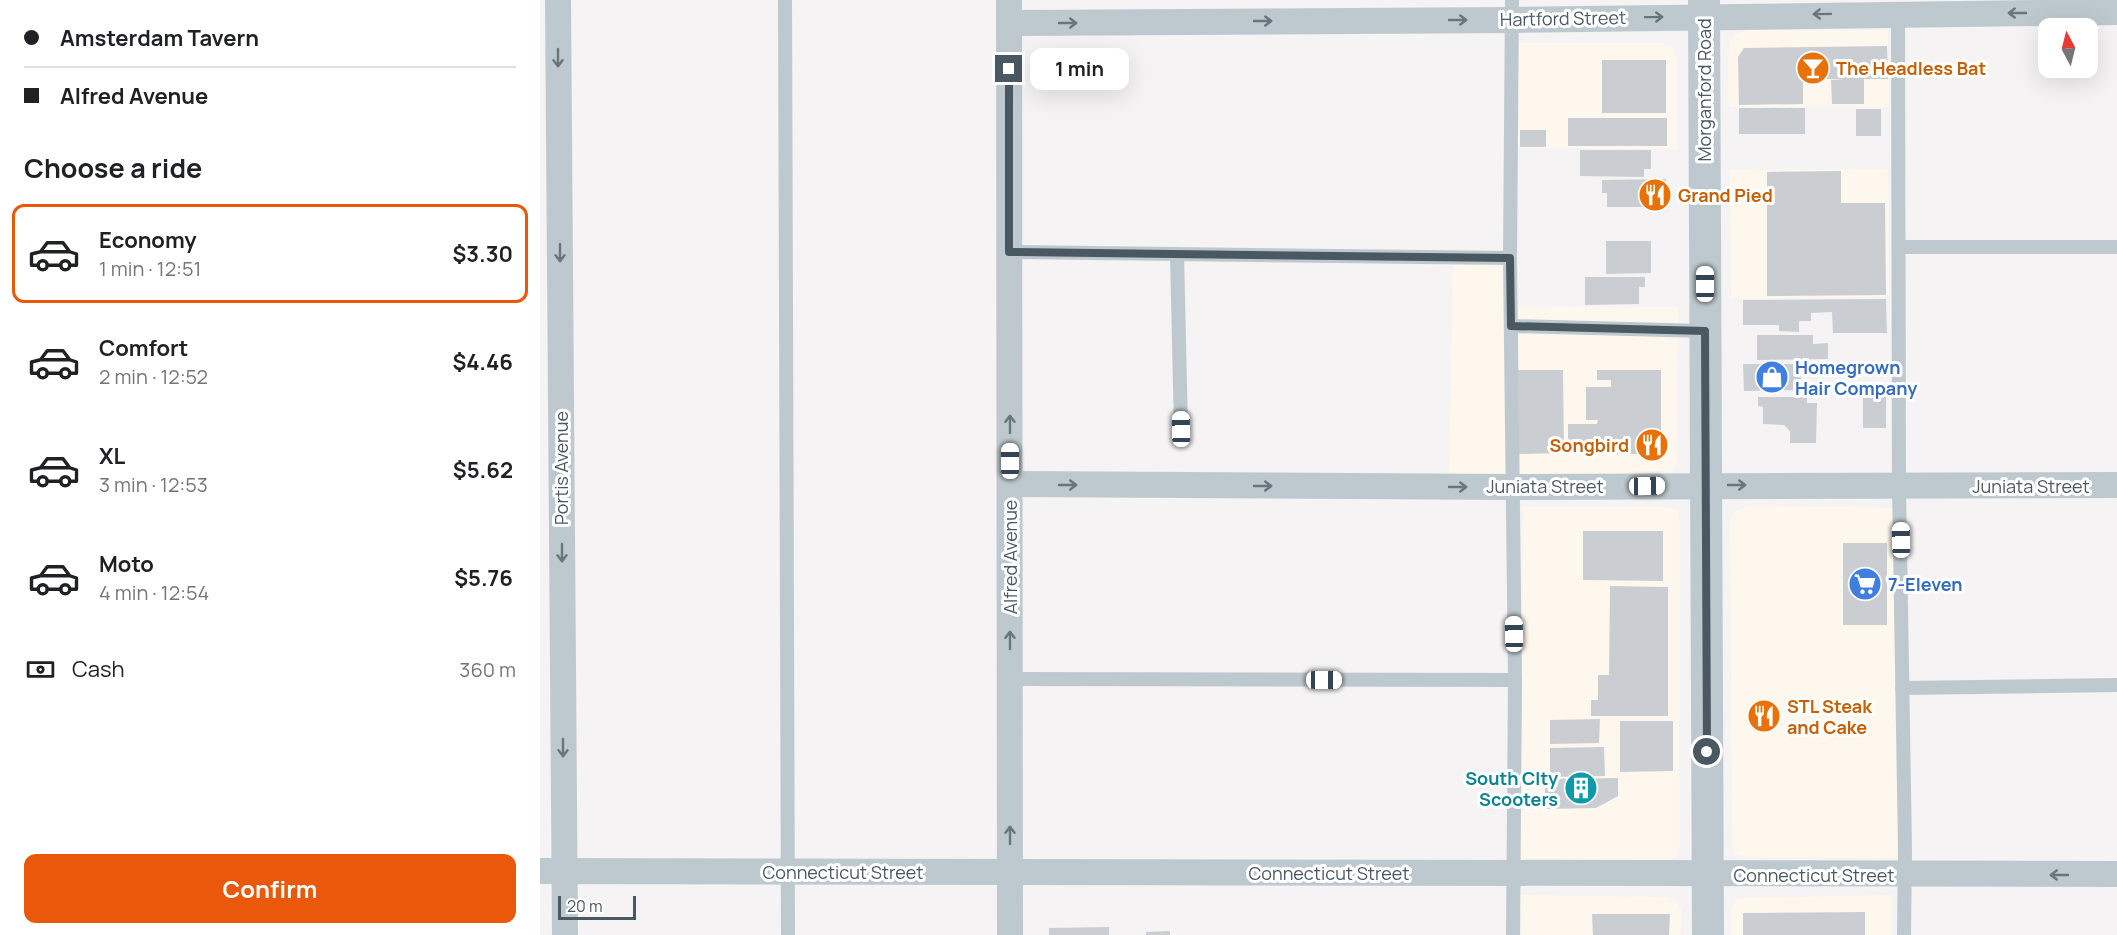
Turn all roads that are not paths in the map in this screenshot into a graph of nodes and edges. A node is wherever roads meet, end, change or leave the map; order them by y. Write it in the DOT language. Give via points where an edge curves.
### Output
graph roads {
  1 [pos="558,0"];
  2 [pos="785,0"];
  3 [pos="1704,8"];
  4 [pos="1512,10"];
  5 [pos="1009,12"];
  6 [pos="2117,12"];
  7 [pos="1898,14"];
  8 [pos="1899,247"];
  9 [pos="2117,247"];
  10 [pos="1009,252"];
  11 [pos="1177,254"];
  12 [pos="1510,258"];
  13 [pos="1511,326"];
  14 [pos="1705,331"];
  15 [pos="1181,429"];
  16 [pos="1010,484"];
  17 [pos="1706,485"];
  18 [pos="2117,485"];
  19 [pos="1899,486"];
  20 [pos="1513,487"];
  21 [pos="1010,679"];
  22 [pos="1515,680"];
  23 [pos="2117,685"];
  24 [pos="1902,688"];
  25 [pos="552,871"];
  26 [pos="788,871"];
  27 [pos="1010,872"];
  28 [pos="1513,874"];
  29 [pos="1708,874"];
  30 [pos="2117,874"];
  31 [pos="1906,875"];
  32 [pos="565,935"];
  33 [pos="788,935"];
  34 [pos="1010,935"];
  35 [pos="1513,935"];
  36 [pos="1708,935"];
  37 [pos="1904,935"];
  1 -- 25 [label="street, Portis Avenue, one-way"];
  2 -- 26 [label="lane"];
  4 -- 3 [label="street, Hartford Street, one-way"];
  7 -- 3 [label="street, Hartford Street, one-way"];
  3 -- 14 [label="street, Morganford Road"];
  5 -- 4 [label="street, Hartford Street, one-way"];
  4 -- 12 [label="lane"];
  5 -- 10 [label="street, Alfred Avenue"];
  6 -- 7 [label="street, Hartford Street, one-way"];
  7 -- 8 [label="lane"];
  8 -- 9 [label="lane"];
  8 -- 19 [label="lane"];
  10 -- 11 [label="lane"];
  16 -- 10 [label="street, Alfred Avenue, one-way"];
  11 -- 12 [label="lane"];
  11 -- 15 [label="lane"];
  12 -- 13 [label="lane"];
  13 -- 14 [label="lane"];
  13 -- 20 [label="lane"];
  14 -- 17 [label="street, Morganford Road"];
  16 -- 20 [label="street, Juniata Street, one-way"];
  21 -- 16 [label="street, Alfred Avenue, one-way"];
  17 -- 19 [label="street, Juniata Street, one-way"];
  17 -- 20 [label="street, Juniata Street"];
  17 -- 29 [label="street, Morganford Road"];
  18 -- 19 [label="street, Juniata Street"];
  19 -- 24 [label="lane"];
  20 -- 22 [label="lane"];
  21 -- 22 [label="lane"];
  27 -- 21 [label="street, Alfred Avenue, one-way"];
  22 -- 28 [label="lane"];
  23 -- 24 [label="lane"];
  24 -- 31 [label="lane"];
  25 -- 26 [label="street, Connecticut Street"];
  25 -- 32 [label="street, Portis Avenue"];
  26 -- 27 [label="street, Connecticut Street"];
  26 -- 33 [label="lane"];
  27 -- 28 [label="street, Connecticut Street"];
  27 -- 34 [label="street, Alfred Avenue"];
  28 -- 29 [label="street, Connecticut Street"];
  28 -- 35 [label="lane"];
  29 -- 31 [label="street, Connecticut Street"];
  29 -- 36 [label="street, Morganford Road"];
  30 -- 31 [label="street, Connecticut Street, one-way"];
  31 -- 37 [label="lane"];
}
